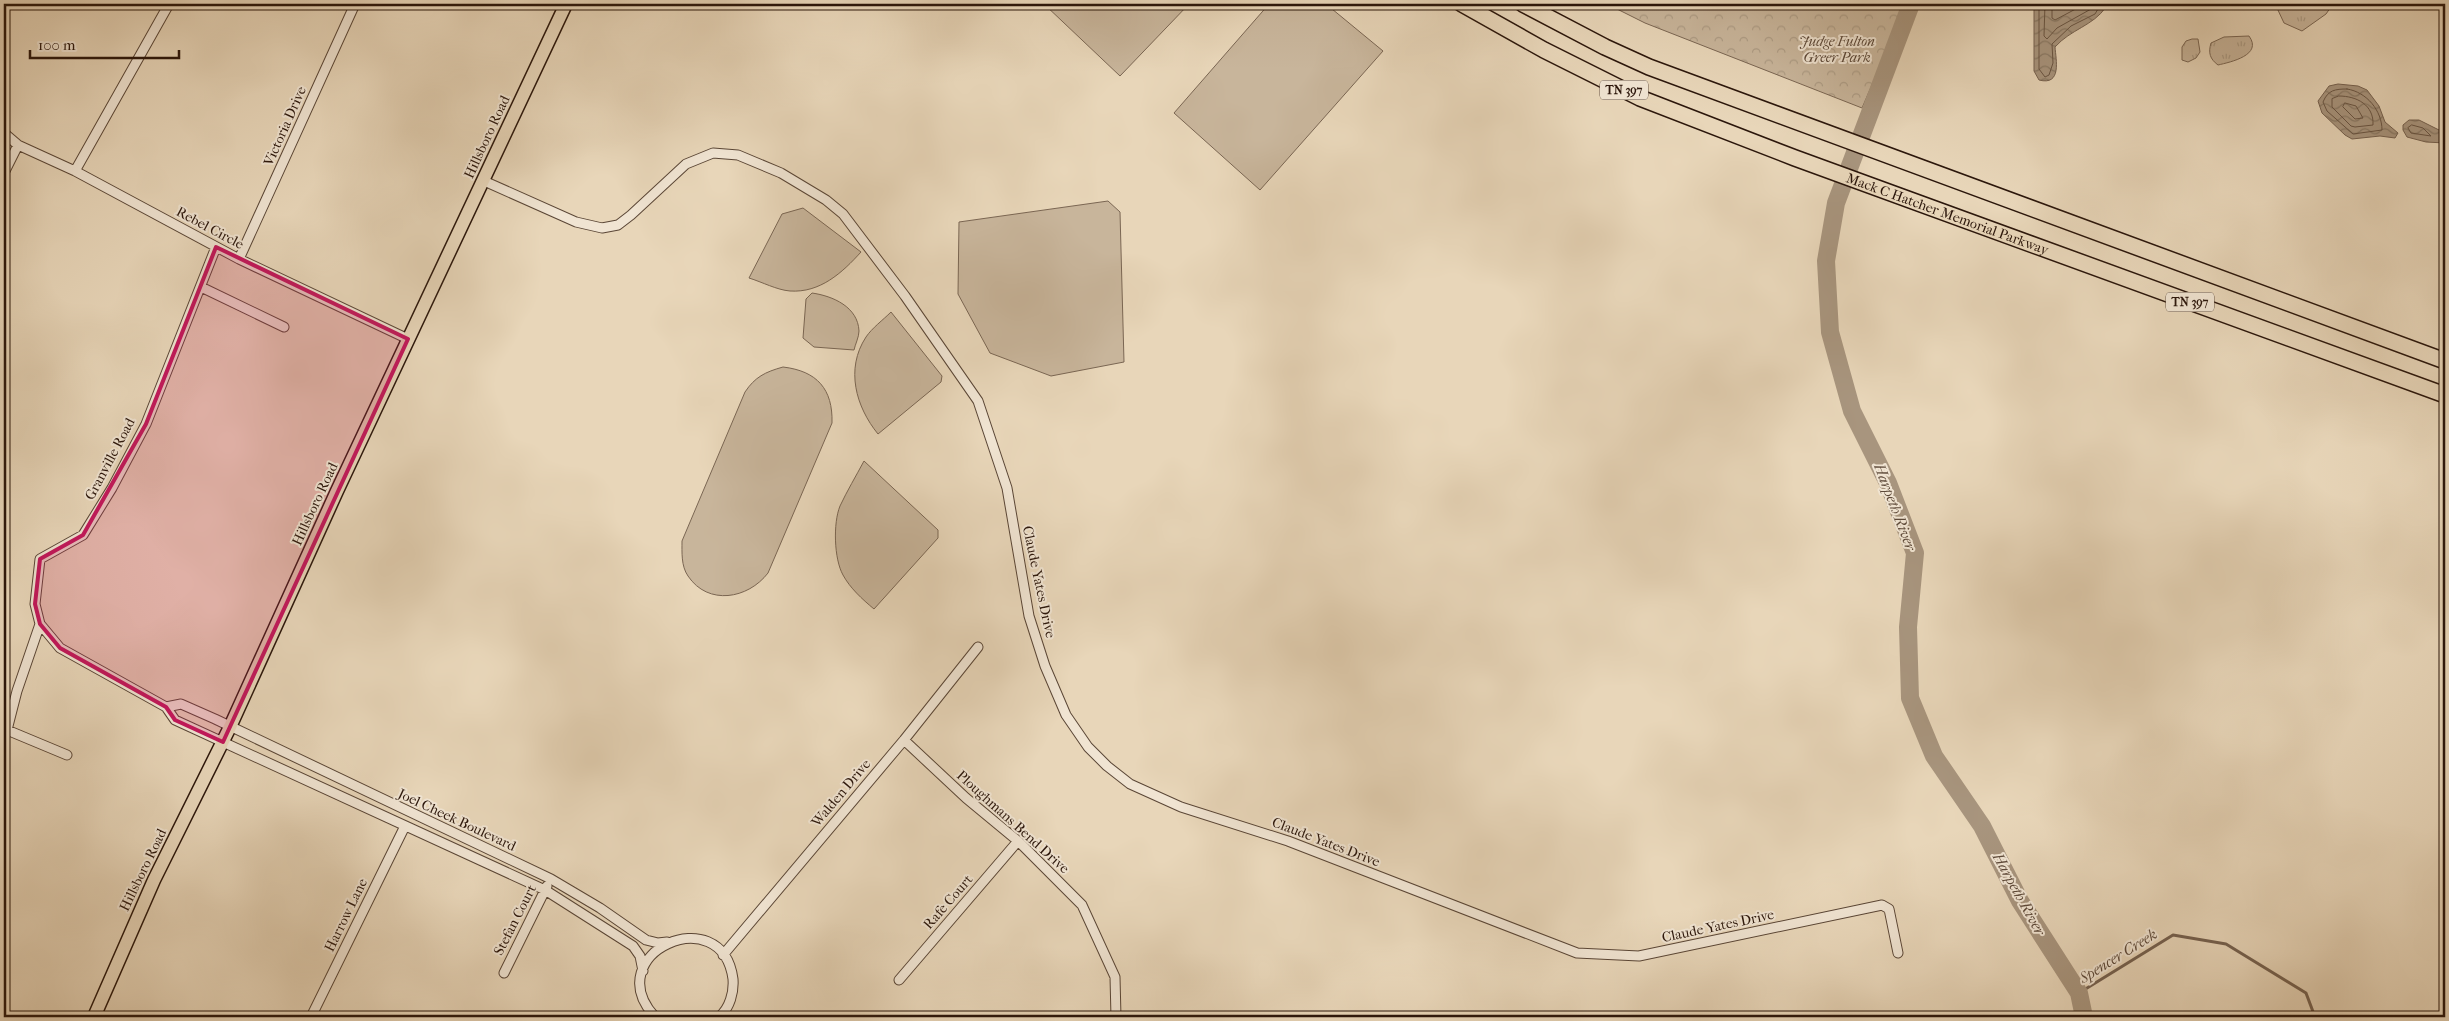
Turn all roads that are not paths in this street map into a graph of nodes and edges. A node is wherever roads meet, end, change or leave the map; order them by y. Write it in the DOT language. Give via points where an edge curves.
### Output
graph roads {
  1 [pos="170,4"];
  2 [pos="355,4"];
  3 [pos="566,4"];
  4 [pos="1462,4"];
  5 [pos="1523,4"];
  6 [pos="4,133"];
  7 [pos="18,145"];
  8 [pos="76,171"];
  9 [pos="4,173"];
  10 [pos="484,180"];
  11 [pos="216,247"];
  12 [pos="240,259"];
  13 [pos="201,287"];
  14 [pos="284,327"];
  15 [pos="408,339"];
  16 [pos="2445,361"];
  17 [pos="2445,395"];
  18 [pos="40,624"];
  19 [pos="978,647"];
  20 [pos="166,707"];
  21 [pos="230,727"];
  22 [pos="904,740"];
  23 [pos="223,742"];
  24 [pos="283,753"];
  25 [pos="67,755"];
  26 [pos="278,767"];
  27 [pos="405,826"];
  28 [pos="1018,841"];
  29 [pos="551,879"];
  30 [pos="545,890"];
  31 [pos="667,942"];
  32 [pos="1898,953"];
  33 [pos="723,955"];
  34 [pos="643,971"];
  35 [pos="504,972"];
  36 [pos="899,980"];
  37 [pos="722,1016"];
  38 [pos="94,1017"];
  39 [pos="311,1017"];
  40 [pos="655,1017"];
  41 [pos="1116,1017"];
  1 -- 8 [label="street"];
  2 -- 12 [label="street, Victoria Drive"];
  3 -- 10 [label="main road, Hillsboro Road"];
  4 -- 17 [label="highway, Mack C Hatcher Memorial Parkway / TN 397" via="1640,98 1795,158"];
  5 -- 16 [label="highway, TN 397" via="1649,67"];
  6 -- 7 [label="street, Rebel Circle"];
  7 -- 8 [label="street, Rebel Circle"];
  7 -- 9 [label="street"];
  8 -- 11 [label="street, Rebel Circle"];
  10 -- 15 [label="main road, Hillsboro Road"];
  10 -- 32 [label="street, Claude Yates Drive" via="576,222 602,228 618,225 686,164 713,153 738,155 789,177 843,214 978,401 1007,488 1029,616 1045,666 1066,715 1088,747 1130,784 1181,807 1288,841 1577,953 1639,956 1882,905 1889,909"];
  11 -- 12 [label="street, Rebel Circle"];
  11 -- 13 [label="street, Granville Road"];
  12 -- 15 [label="street, Rebel Circle"];
  13 -- 14 [label="street"];
  13 -- 18 [label="street, Granville Road" via="146,424 83,535 40,559 34,604"];
  15 -- 21 [label="main road, Hillsboro Road"];
  18 -- 20 [label="street, Granville Road" via="60,648"];
  18 -- 25 [label="street" via="7,730"];
  19 -- 22 [label="street, Walden Drive"];
  20 -- 21 [label="street, Granville Road" via="181,704"];
  20 -- 23 [label="street, Granville Road" via="176,720"];
  21 -- 23 [label="main road, Hillsboro Road"];
  21 -- 24 [label="street, Joel Cheek Boulevard"];
  22 -- 28 [label="street, Ploughmans Bend Drive"];
  22 -- 33 [label="street, Walden Drive"];
  23 -- 26 [label="street, Joel Cheek Boulevard"];
  23 -- 38 [label="main road, Hillsboro Road" via="150,889"];
  24 -- 26 [label="street"];
  24 -- 29 [label="street, Joel Cheek Boulevard"];
  26 -- 27 [label="street, Joel Cheek Boulevard"];
  27 -- 30 [label="street, Joel Cheek Boulevard"];
  27 -- 39 [label="street, Harrow Lane"];
  28 -- 36 [label="street, Rafe Court"];
  28 -- 41 [label="street, Ploughmans Bend Drive" via="1082,905 1115,977"];
  29 -- 30 [label="street, Stefan Court"];
  29 -- 31 [label="street, Joel Cheek Boulevard" via="646,940"];
  30 -- 34 [label="street, Joel Cheek Boulevard" via="633,946 640,956"];
  30 -- 35 [label="street, Stefan Court"];
  31 -- 33 [label="street" via="684,938 702,940"];
  31 -- 34 [label="street" via="653,952"];
  33 -- 37 [label="street" via="731,970 734,986"];
  34 -- 40 [label="street" via="641,990"];
}
